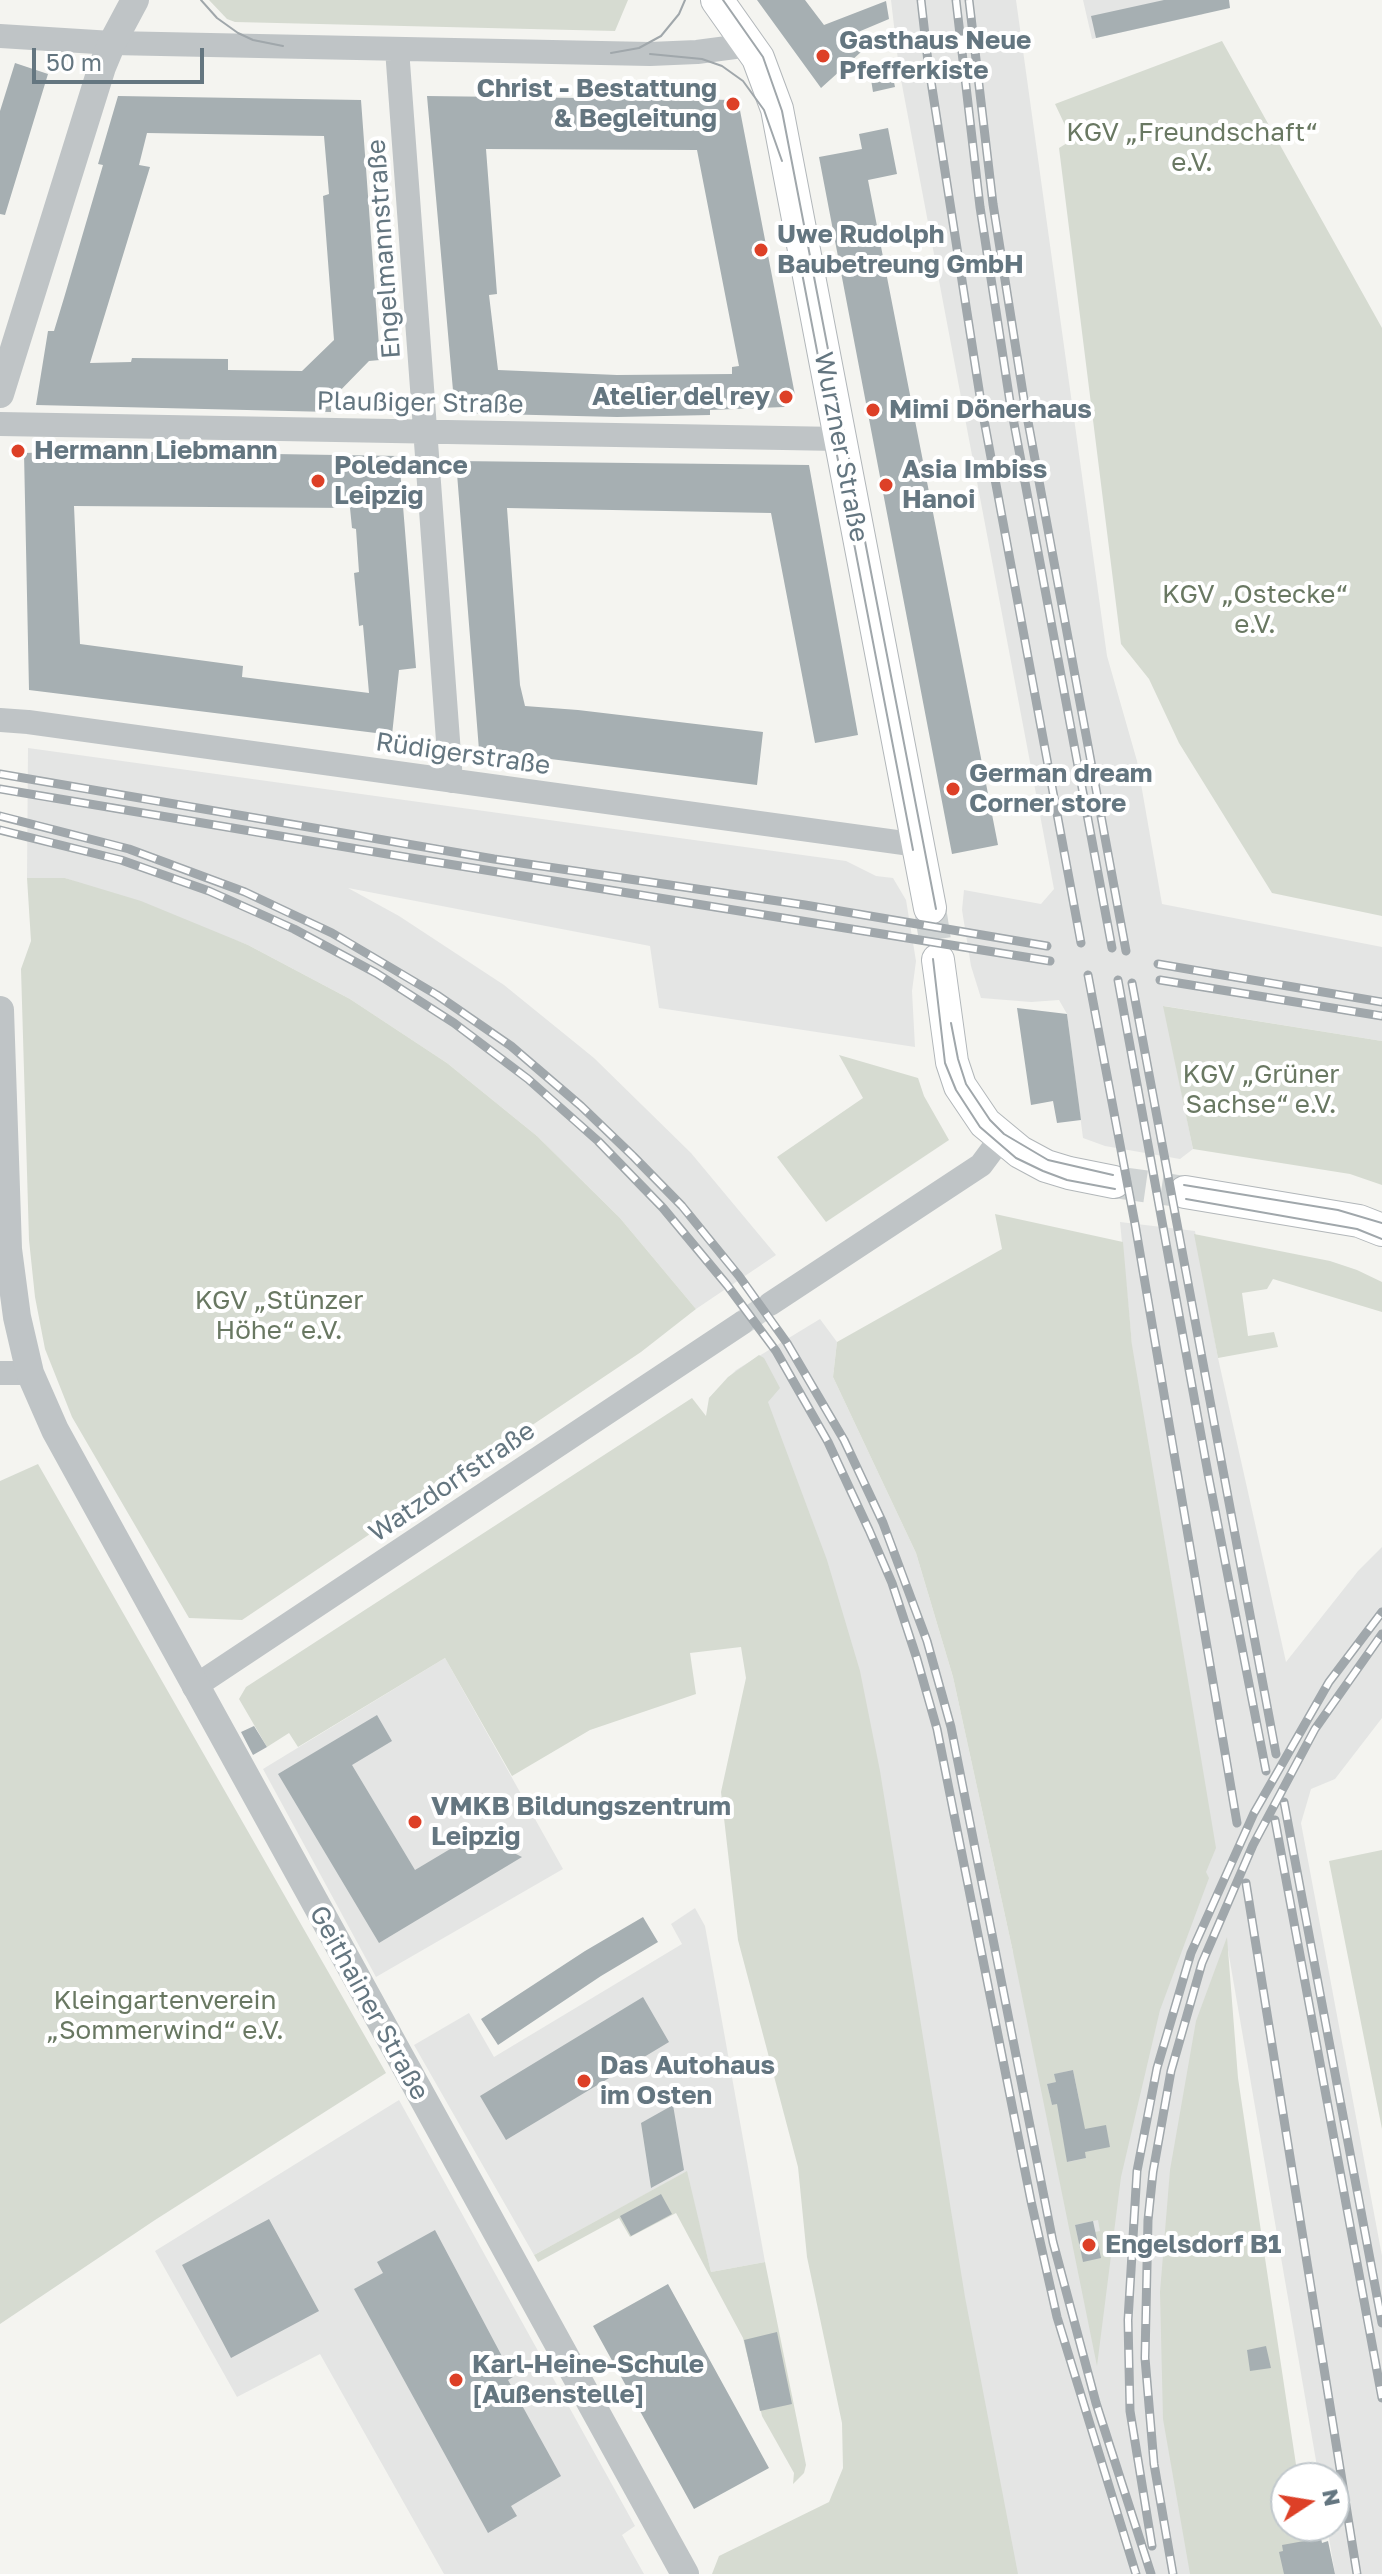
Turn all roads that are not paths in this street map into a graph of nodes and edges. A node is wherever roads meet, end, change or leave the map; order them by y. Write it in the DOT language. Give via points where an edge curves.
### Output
graph roads {
  1 [pos="135,0"];
  2 [pos="717,0"];
  3 [pos="0,36"];
  4 [pos="112,43"];
  5 [pos="750,45"];
  6 [pos="397,49"];
  7 [pos="0,394"];
  8 [pos="0,424"];
  9 [pos="425,431"];
  10 [pos="839,439"];
  11 [pos="0,720"];
  12 [pos="451,781"];
  13 [pos="918,845"];
  14 [pos="930,908"];
  15 [pos="938,960"];
  16 [pos="0,1010"];
  17 [pos="0,1025"];
  18 [pos="1001,1138"];
  19 [pos="1114,1182"];
  20 [pos="1185,1192"];
  21 [pos="1382,1230"];
  22 [pos="770,1304"];
  23 [pos="742,1323"];
  24 [pos="0,1373"];
  25 [pos="30,1373"];
  26 [pos="194,1687"];
  27 [pos="685,2574"];
  1 -- 4 [label="street"];
  2 -- 5 [label="main road, Wurzner Straße"];
  3 -- 4 [label="street"];
  4 -- 6 [label="street"];
  4 -- 7 [label="street"];
  5 -- 6 [label="street" via="650,54"];
  5 -- 10 [label="main road, Wurzner Straße" via="777,109"];
  6 -- 9 [label="street, Engelmannstraße"];
  8 -- 9 [label="street, Plaußiger Straße"];
  9 -- 10 [label="street, Plaußiger Straße"];
  9 -- 12 [label="street, Engelmannstraße"];
  10 -- 13 [label="main road, Wurzner Straße"];
  11 -- 12 [label="street, Rüdigerstraße"];
  12 -- 13 [label="street, Rüdigerstraße"];
  13 -- 14 [label="main road, Wurzner Straße"];
  15 -- 18 [label="main road" via="960,1086"];
  16 -- 17 [label="street, Geithainer Straße"];
  17 -- 25 [label="street, Geithainer Straße" via="8,1249"];
  18 -- 19 [label="main road" via="1046,1166"];
  18 -- 22 [label="street" via="981,1165"];
  20 -- 21 [label="main road" via="1359,1221"];
  23 -- 26 [label="street, Watzdorfstraße"];
  24 -- 25 [label="street"];
  25 -- 26 [label="street, Geithainer Straße" via="55,1430"];
  26 -- 27 [label="street, Geithainer Straße"];
}
